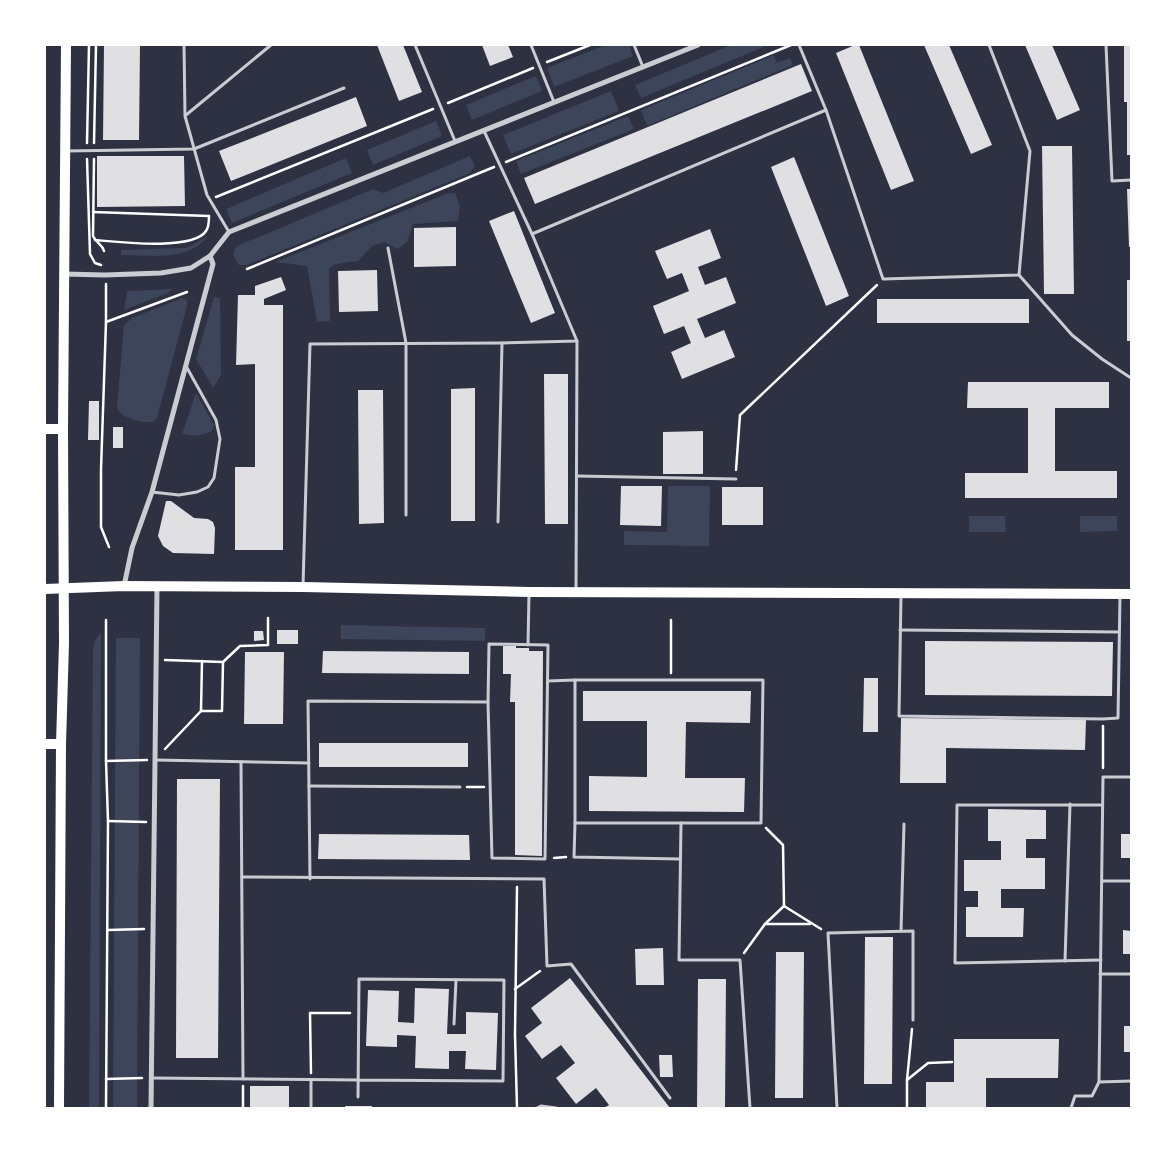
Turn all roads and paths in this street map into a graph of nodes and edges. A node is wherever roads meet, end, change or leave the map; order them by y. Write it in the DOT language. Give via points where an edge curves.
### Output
graph roads {
  1 [pos="66,45"];
  2 [pos="184,45"];
  3 [pos="271,45"];
  4 [pos="415,45"];
  5 [pos="531,45"];
  6 [pos="590,45"];
  7 [pos="634,45"];
  8 [pos="698,45"];
  9 [pos="791,45"];
  10 [pos="799,45"];
  11 [pos="989,45"];
  12 [pos="1106,45"];
  13 [pos="539,66"];
  14 [pos="643,67"];
  15 [pos="344,88"];
  16 [pos="554,102"];
  17 [pos="440,106"];
  18 [pos="826,110"];
  19 [pos="185,116"];
  20 [pos="484,131"];
  21 [pos="456,142"];
  22 [pos="194,149"];
  23 [pos="65,151"];
  24 [pos="500,165"];
  25 [pos="1131,180"];
  26 [pos="210,200"];
  27 [pos="93,212"];
  28 [pos="209,216"];
  29 [pos="229,232"];
  30 [pos="532,234"];
  31 [pos="95,240"];
  32 [pos="388,248"];
  33 [pos="210,256"];
  34 [pos="247,269"];
  35 [pos="64,274"];
  36 [pos="105,275"];
  37 [pos="1020,275"];
  38 [pos="883,279"];
  39 [pos="186,292"];
  40 [pos="106,322"];
  41 [pos="577,341"];
  42 [pos="502,343"];
  43 [pos="406,344"];
  44 [pos="186,365"];
  45 [pos="1131,378"];
  46 [pos="45,429"];
  47 [pos="63,429"];
  48 [pos="577,476"];
  49 [pos="736,479"];
  50 [pos="152,492"];
  51 [pos="406,515"];
  52 [pos="498,522"];
  53 [pos="108,547"];
  54 [pos="124,586"];
  55 [pos="157,587"];
  56 [pos="303,587"];
  57 [pos="45,589"];
  58 [pos="63,589"];
  59 [pos="529,592"];
  60 [pos="576,592"];
  61 [pos="901,593"];
  62 [pos="1120,594"];
  63 [pos="1131,594"];
  64 [pos="268,618"];
  65 [pos="106,620"];
  66 [pos="671,620"];
  67 [pos="900,630"];
  68 [pos="1119,632"];
  69 [pos="528,645"];
  70 [pos="156,660"];
  71 [pos="202,662"];
  72 [pos="223,662"];
  73 [pos="576,680"];
  74 [pos="671,680"];
  75 [pos="548,681"];
  76 [pos="488,702"];
  77 [pos="201,711"];
  78 [pos="1103,719"];
  79 [pos="45,744"];
  80 [pos="61,744"];
  81 [pos="155,760"];
  82 [pos="106,761"];
  83 [pos="241,762"];
  84 [pos="309,763"];
  85 [pos="1103,777"];
  86 [pos="1131,778"];
  87 [pos="309,786"];
  88 [pos="460,787"];
  89 [pos="490,787"];
  90 [pos="1070,804"];
  91 [pos="1102,805"];
  92 [pos="108,821"];
  93 [pos="154,822"];
  94 [pos="575,823"];
  95 [pos="681,823"];
  96 [pos="761,823"];
  97 [pos="904,824"];
  98 [pos="574,857"];
  99 [pos="545,859"];
  100 [pos="680,859"];
  101 [pos="242,877"];
  102 [pos="310,879"];
  103 [pos="517,879"];
  104 [pos="1102,881"];
  105 [pos="1131,881"];
  106 [pos="784,906"];
  107 [pos="765,924"];
  108 [pos="812,924"];
  109 [pos="153,929"];
  110 [pos="108,930"];
  111 [pos="901,931"];
  112 [pos="828,932"];
  113 [pos="740,960"];
  114 [pos="1100,960"];
  115 [pos="1065,961"];
  116 [pos="547,966"];
  117 [pos="1100,974"];
  118 [pos="1131,974"];
  119 [pos="456,980"];
  120 [pos="515,989"];
  121 [pos="359,1013"];
  122 [pos="913,1020"];
  123 [pos="454,1024"];
  124 [pos="952,1062"];
  125 [pos="106,1078"];
  126 [pos="151,1078"];
  127 [pos="243,1079"];
  128 [pos="310,1080"];
  129 [pos="358,1080"];
  130 [pos="907,1080"];
  131 [pos="1131,1081"];
  132 [pos="1099,1082"];
  133 [pos="358,1097"];
  134 [pos="670,1098"];
  135 [pos="60,1108"];
  136 [pos="106,1108"];
  137 [pos="151,1108"];
  138 [pos="243,1108"];
  139 [pos="311,1108"];
  140 [pos="517,1108"];
  141 [pos="537,1108"];
  142 [pos="556,1108"];
  143 [pos="750,1108"];
  144 [pos="837,1108"];
  145 [pos="907,1108"];
  146 [pos="1071,1108"];
  1 -- 23 [label="main road"];
  2 -- 19 [label="lane"];
  3 -- 19 [label="lane"];
  4 -- 17 [label="lane"];
  5 -- 13 [label="lane"];
  6 -- 13 [label="path"];
  7 -- 14 [label="lane"];
  8 -- 14 [label="street"];
  9 -- 24 [label="path"];
  10 -- 18 [label="lane"];
  11 -- 37 [label="lane" via="1030,151"];
  12 -- 25 [label="lane" via="1112,181"];
  13 -- 16 [label="lane"];
  13 -- 17 [label="path"];
  14 -- 16 [label="street"];
  15 -- 22 [label="lane"];
  16 -- 20 [label="street"];
  17 -- 21 [label="lane"];
  17 -- 26 [label="path"];
  18 -- 30 [label="lane"];
  18 -- 38 [label="lane"];
  19 -- 22 [label="lane"];
  20 -- 21 [label="street"];
  20 -- 24 [label="lane"];
  21 -- 29 [label="street"];
  22 -- 23 [label="lane"];
  22 -- 26 [label="lane"];
  23 -- 35 [label="main road"];
  24 -- 30 [label="lane"];
  24 -- 34 [label="path"];
  26 -- 28 [label="path"];
  26 -- 29 [label="lane"];
  27 -- 28 [label="path"];
  28 -- 31 [label="path" via="207,230 190,240 155,244"];
  29 -- 33 [label="street"];
  30 -- 41 [label="lane"];
  32 -- 43 [label="lane"];
  33 -- 36 [label="street" via="191,268 176,272"];
  33 -- 44 [label="street" via="213,264"];
  35 -- 36 [label="street"];
  35 -- 47 [label="main road"];
  36 -- 40 [label="path"];
  37 -- 38 [label="lane"];
  37 -- 45 [label="lane" via="1072,335"];
  38 -- 49 [label="path" via="740,415"];
  39 -- 40 [label="path"];
  40 -- 53 [label="path" via="101,527"];
  41 -- 42 [label="lane"];
  41 -- 48 [label="lane"];
  42 -- 43 [label="lane"];
  42 -- 52 [label="lane"];
  43 -- 51 [label="lane"];
  43 -- 56 [label="lane" via="310,344"];
  44 -- 50 [label="street"];
  44 -- 50 [label="lane" via="216,420 220,438 214,478 208,487 197,492 179,495"];
  46 -- 47 [label="main road"];
  47 -- 58 [label="main road"];
  48 -- 49 [label="lane"];
  48 -- 60 [label="lane"];
  50 -- 54 [label="street" via="132,548"];
  54 -- 55 [label="main road"];
  54 -- 58 [label="main road"];
  55 -- 56 [label="main road"];
  55 -- 70 [label="street"];
  56 -- 59 [label="main road"];
  57 -- 58 [label="main road"];
  58 -- 80 [label="main road"];
  59 -- 60 [label="main road"];
  59 -- 69 [label="lane"];
  60 -- 61 [label="main road"];
  61 -- 62 [label="main road"];
  61 -- 67 [label="lane"];
  62 -- 63 [label="main road"];
  62 -- 68 [label="lane"];
  64 -- 72 [label="path" via="268,645 240,646"];
  65 -- 82 [label="path"];
  66 -- 74 [label="path"];
  67 -- 68 [label="lane"];
  67 -- 78 [label="lane" via="899,716"];
  68 -- 78 [label="lane" via="1118,718"];
  69 -- 75 [label="lane" via="548,645"];
  69 -- 76 [label="lane" via="489,644"];
  70 -- 71 [label="path"];
  70 -- 81 [label="street"];
  71 -- 72 [label="path"];
  71 -- 77 [label="path"];
  72 -- 77 [label="path" via="222,711"];
  73 -- 74 [label="lane"];
  73 -- 75 [label="lane"];
  73 -- 94 [label="lane"];
  74 -- 96 [label="lane" via="763,680"];
  75 -- 99 [label="lane"];
  76 -- 84 [label="lane" via="308,701"];
  76 -- 89 [label="lane"];
  77 -- 81 [label="path"];
  78 -- 85 [label="path"];
  79 -- 80 [label="main road"];
  80 -- 135 [label="main road"];
  81 -- 82 [label="path"];
  81 -- 83 [label="lane"];
  81 -- 93 [label="street"];
  82 -- 92 [label="path"];
  83 -- 84 [label="lane"];
  83 -- 101 [label="lane"];
  84 -- 87 [label="lane"];
  85 -- 86 [label="lane"];
  85 -- 91 [label="lane"];
  87 -- 88 [label="lane"];
  87 -- 102 [label="lane"];
  88 -- 89 [label="path"];
  89 -- 99 [label="lane" via="492,858"];
  90 -- 91 [label="lane"];
  90 -- 115 [label="lane"];
  90 -- 115 [label="lane" via="957,805 955,963"];
  91 -- 104 [label="lane"];
  92 -- 93 [label="path"];
  92 -- 110 [label="path"];
  93 -- 109 [label="street"];
  94 -- 95 [label="lane"];
  94 -- 98 [label="lane"];
  95 -- 96 [label="lane"];
  95 -- 100 [label="lane"];
  96 -- 106 [label="path" via="783,845"];
  97 -- 111 [label="lane"];
  98 -- 99 [label="path"];
  98 -- 100 [label="lane"];
  100 -- 113 [label="lane" via="679,960"];
  101 -- 102 [label="lane"];
  101 -- 127 [label="lane"];
  102 -- 103 [label="lane"];
  103 -- 116 [label="lane" via="544,879"];
  103 -- 120 [label="path"];
  104 -- 105 [label="lane"];
  104 -- 114 [label="lane"];
  106 -- 107 [label="path"];
  106 -- 108 [label="path"];
  107 -- 108 [label="path"];
  107 -- 113 [label="path"];
  108 -- 112 [label="path"];
  109 -- 110 [label="path"];
  109 -- 126 [label="street"];
  110 -- 125 [label="path"];
  111 -- 112 [label="lane"];
  111 -- 122 [label="lane" via="913,931"];
  112 -- 144 [label="lane"];
  113 -- 143 [label="lane"];
  114 -- 115 [label="lane"];
  114 -- 117 [label="lane"];
  116 -- 120 [label="path"];
  116 -- 134 [label="lane" via="571,964"];
  117 -- 118 [label="lane"];
  117 -- 132 [label="lane"];
  119 -- 121 [label="lane" via="359,979"];
  119 -- 123 [label="lane"];
  119 -- 129 [label="lane" via="504,980 503,1081"];
  120 -- 140 [label="path"];
  121 -- 128 [label="path" via="310,1013"];
  121 -- 129 [label="lane"];
  122 -- 130 [label="path"];
  124 -- 130 [label="path" via="928,1063"];
  125 -- 126 [label="path"];
  125 -- 136 [label="path"];
  126 -- 127 [label="lane"];
  126 -- 137 [label="street"];
  127 -- 128 [label="lane"];
  127 -- 138 [label="path"];
  128 -- 129 [label="lane"];
  128 -- 139 [label="lane"];
  129 -- 133 [label="lane"];
  130 -- 145 [label="path"];
  131 -- 132 [label="lane"];
  132 -- 146 [label="lane" via="1092,1096 1075,1096"];
  141 -- 142 [label="lane"];
}
